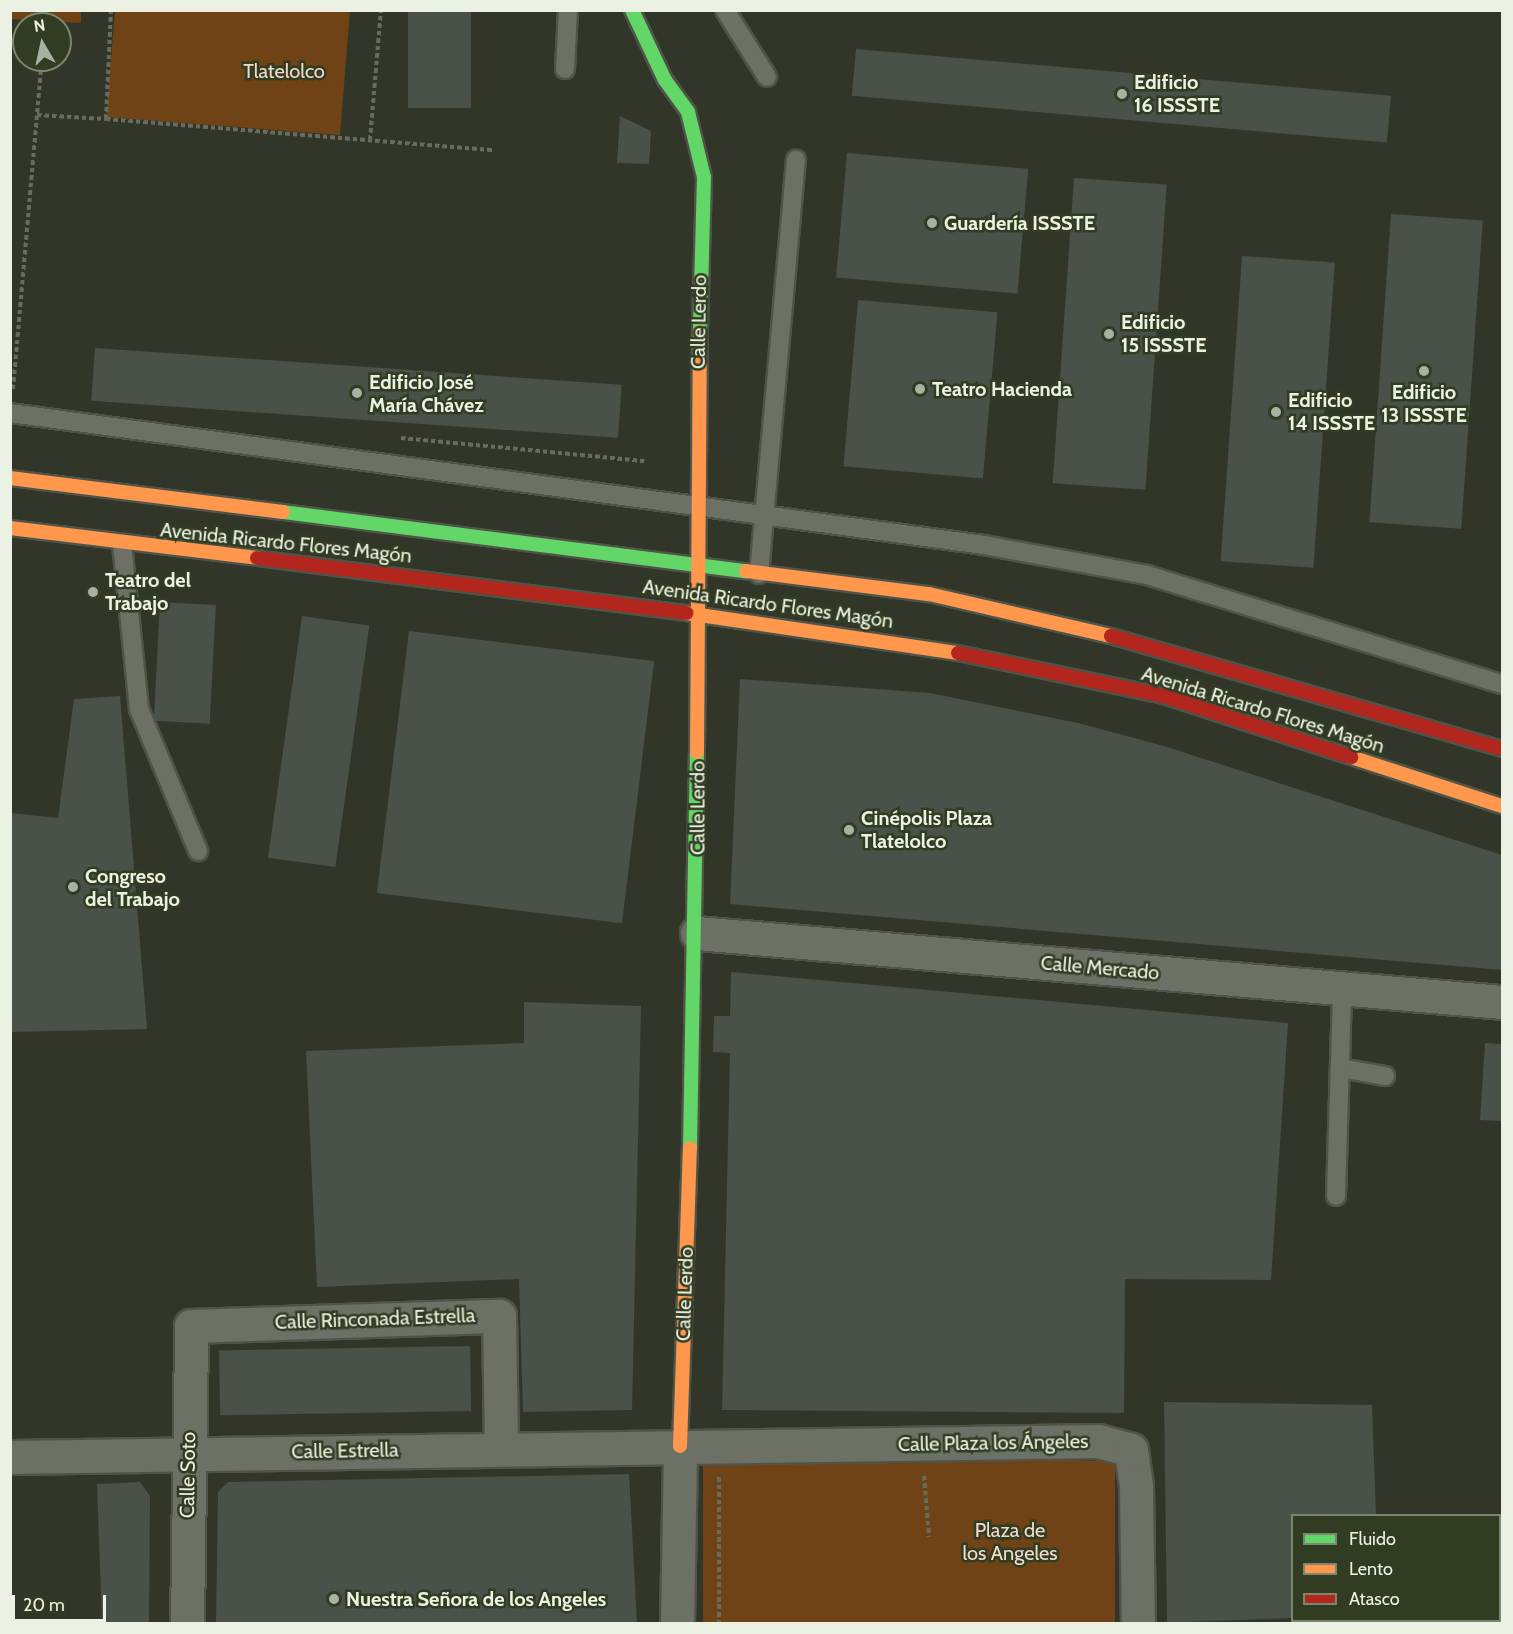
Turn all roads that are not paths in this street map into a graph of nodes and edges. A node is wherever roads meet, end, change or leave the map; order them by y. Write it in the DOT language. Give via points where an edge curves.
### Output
graph roads {
  1 [pos="568,10"];
  2 [pos="632,10"];
  3 [pos="725,10"];
  4 [pos="565,69"];
  5 [pos="767,77"];
  6 [pos="796,160"];
  7 [pos="11,413"];
  8 [pos="10,478"];
  9 [pos="696,504"];
  10 [pos="762,515"];
  11 [pos="10,528"];
  12 [pos="122,544"];
  13 [pos="699,567"];
  14 [pos="759,574"];
  15 [pos="700,614"];
  16 [pos="1503,684"];
  17 [pos="1503,749"];
  18 [pos="1503,806"];
  19 [pos="198,851"];
  20 [pos="697,933"];
  21 [pos="1342,989"];
  22 [pos="1503,1002"];
  23 [pos="1341,1068"];
  24 [pos="1385,1076"];
  25 [pos="1335,1196"];
  26 [pos="191,1326"];
  27 [pos="680,1446"];
  28 [pos="501,1448"];
  29 [pos="189,1454"];
  30 [pos="10,1457"];
  31 [pos="187,1623"];
  32 [pos="677,1623"];
  33 [pos="1138,1623"];
  1 -- 4 [label="lane"];
  2 -- 9 [label="main road, Calle Lerdo" via="665,80 688,112 702,154"];
  3 -- 5 [label="lane"];
  6 -- 10 [label="lane"];
  7 -- 9 [label="lane"];
  8 -- 13 [label="main road, Avenida Ricardo Flores Magón"];
  9 -- 10 [label="lane"];
  9 -- 13 [label="main road, Calle Lerdo"];
  10 -- 14 [label="lane"];
  10 -- 16 [label="lane" via="984,545 1147,574"];
  11 -- 12 [label="main road, Avenida Ricardo Flores Magón"];
  12 -- 15 [label="main road, Avenida Ricardo Flores Magón"];
  12 -- 19 [label="lane" via="139,709"];
  13 -- 14 [label="main road, Avenida Ricardo Flores Magón"];
  13 -- 15 [label="main road, Calle Lerdo"];
  14 -- 17 [label="main road, Avenida Ricardo Flores Magón" via="929,594 1051,619"];
  15 -- 18 [label="main road, Avenida Ricardo Flores Magón" via="928,647 1164,696"];
  15 -- 20 [label="main road, Calle Lerdo"];
  20 -- 21 [label="street, Calle Mercado"];
  20 -- 27 [label="main road, Calle Lerdo"];
  21 -- 22 [label="street, Calle Mercado"];
  21 -- 23 [label="lane"];
  23 -- 24 [label="lane"];
  23 -- 25 [label="lane"];
  26 -- 28 [label="street, Calle Rinconada Estrella" via="499,1316"];
  26 -- 29 [label="street, Calle Soto"];
  27 -- 28 [label="street, Calle Estrella"];
  27 -- 32 [label="street, Calle Lerdo"];
  27 -- 33 [label="street, Calle Plaza los Ángeles" via="1098,1441 1131,1450 1136,1486"];
  28 -- 29 [label="street, Calle Estrella"];
  29 -- 30 [label="street, Calle Estrella"];
  29 -- 31 [label="street, Calle Soto"];
}
